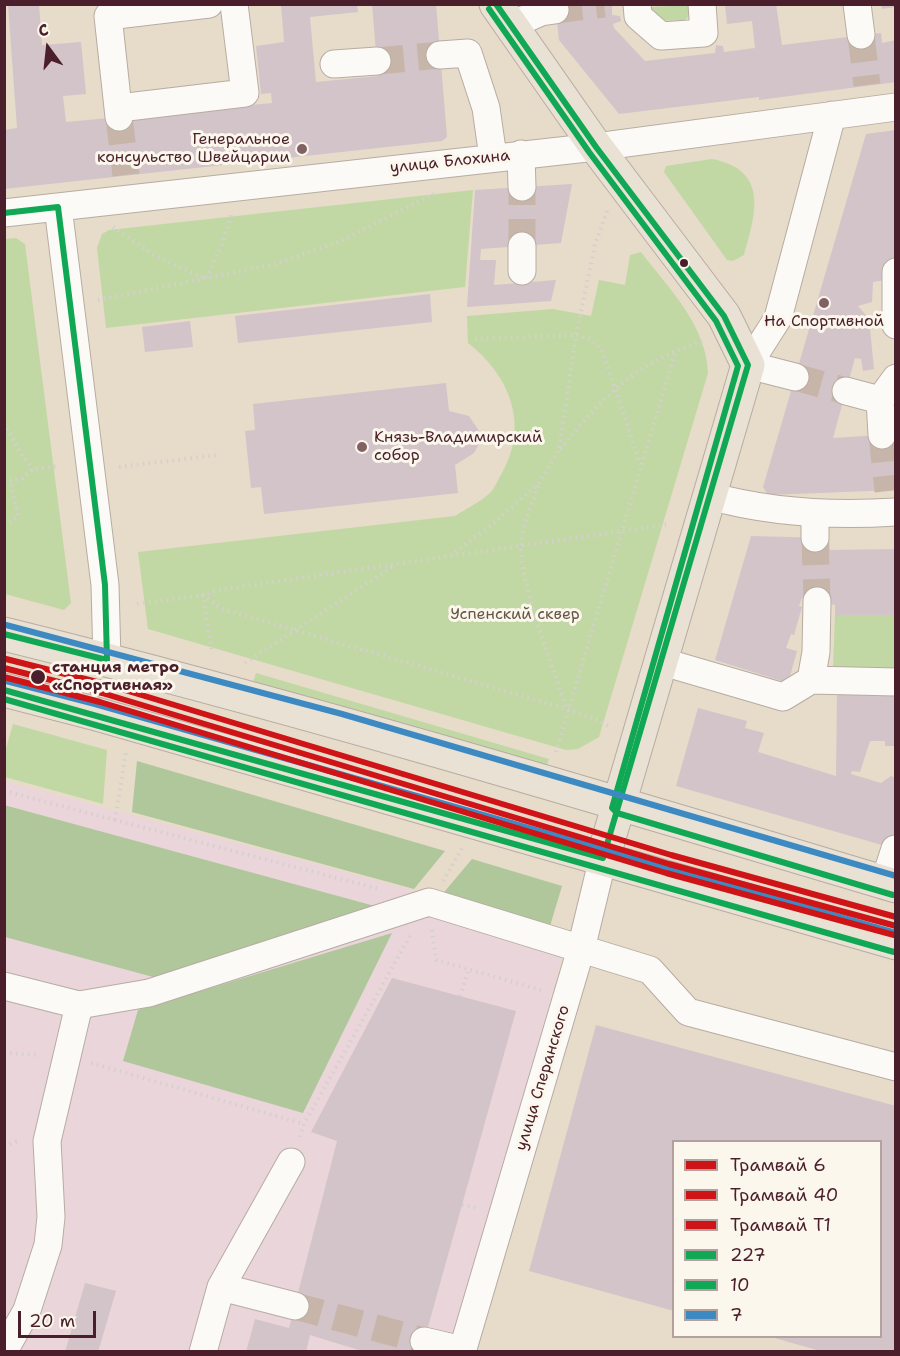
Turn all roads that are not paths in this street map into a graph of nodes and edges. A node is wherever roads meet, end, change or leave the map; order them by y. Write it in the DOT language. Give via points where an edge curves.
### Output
graph roads {
  1 [pos="209,4"];
  2 [pos="234,4"];
  3 [pos="637,4"];
  4 [pos="702,4"];
  5 [pos="857,4"];
  6 [pos="163,7"];
  7 [pos="529,11"];
  8 [pos="861,35"];
  9 [pos="440,55"];
  10 [pos="377,61"];
  11 [pos="334,64"];
  12 [pos="878,101"];
  13 [pos="832,115"];
  14 [pos="596,147"];
  15 [pos="521,154"];
  16 [pos="493,157"];
  17 [pos="522,187"];
  18 [pos="58,207"];
  19 [pos="4,213"];
  20 [pos="896,272"];
  21 [pos="896,325"];
  22 [pos="748,364"];
  23 [pos="795,377"];
  24 [pos="896,378"];
  25 [pos="846,391"];
  26 [pos="880,400"];
  27 [pos="882,435"];
  28 [pos="710,496"];
  29 [pos="891,505"];
  30 [pos="817,601"];
  31 [pos="4,634"];
  32 [pos="107,660"];
  33 [pos="660,661"];
  34 [pos="811,680"];
  35 [pos="896,681"];
  36 [pos="4,690"];
  37 [pos="620,804"];
  38 [pos="895,849"];
  39 [pos="603,858"];
  40 [pos="890,884"];
  41 [pos="896,943"];
  42 [pos="581,949"];
  43 [pos="4,986"];
  44 [pos="79,1005"];
  45 [pos="896,1067"];
  46 [pos="291,1162"];
  47 [pos="222,1287"];
  48 [pos="295,1306"];
  49 [pos="424,1341"];
  50 [pos="4,1350"];
  51 [pos="462,1351"];
  52 [pos="203,1352"];
  1 -- 6 [label="street"];
  2 -- 6 [label="street" via="244,93 119,112 108,16"];
  3 -- 4 [label="street" via="638,16 661,36 704,33"];
  5 -- 8 [label="street"];
  7 -- 14 [label="main road"];
  9 -- 16 [label="street" via="468,53 486,108"];
  10 -- 11 [label="street"];
  12 -- 13 [label="street, улица Блохина"];
  13 -- 14 [label="street, улица Блохина"];
  13 -- 22 [label="street" via="778,318"];
  14 -- 15 [label="street, улица Блохина"];
  14 -- 22 [label="main road" via="724,316"];
  15 -- 16 [label="street, улица Блохина"];
  15 -- 17 [label="street"];
  16 -- 18 [label="street, улица Блохина" via="127,187"];
  18 -- 19 [label="street, улица Блохина"];
  18 -- 32 [label="street" via="105,585"];
  20 -- 21 [label="street"];
  22 -- 23 [label="street"];
  22 -- 28 [label="main road, улица Сперанского"];
  24 -- 26 [label="street"];
  25 -- 26 [label="street"];
  26 -- 27 [label="street"];
  28 -- 29 [label="street" via="815,525"];
  28 -- 33 [label="main road, улица Сперанского"];
  30 -- 34 [label="street"];
  31 -- 32 [label="main road"];
  32 -- 37 [label="main road"];
  33 -- 34 [label="street" via="783,697"];
  33 -- 37 [label="main road, улица Сперанского"];
  34 -- 35 [label="street"];
  36 -- 39 [label="main road"];
  37 -- 39 [label="main road, улица Сперанского"];
  37 -- 40 [label="main road"];
  38 -- 40 [label="street"];
  39 -- 41 [label="main road"];
  39 -- 42 [label="street, улица Сперанского"];
  42 -- 44 [label="street" via="429,903 149,993"];
  42 -- 45 [label="street" via="650,970 688,1012"];
  42 -- 51 [label="street, улица Сперанского"];
  43 -- 44 [label="street"];
  44 -- 50 [label="street" via="47,1141 48,1245 27,1310"];
  46 -- 47 [label="street"];
  47 -- 48 [label="street"];
  47 -- 52 [label="street"];
  49 -- 51 [label="street"];
}
